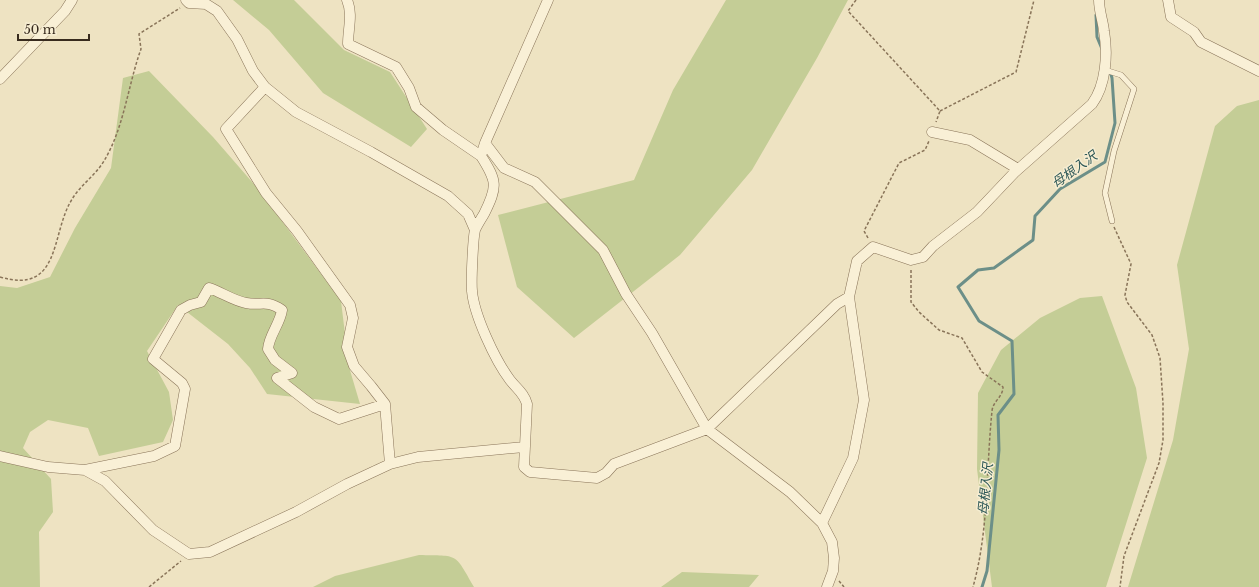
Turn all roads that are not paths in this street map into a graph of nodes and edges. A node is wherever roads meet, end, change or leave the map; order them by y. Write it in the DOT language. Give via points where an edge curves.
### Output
graph roads {
  1 [pos="72,0"];
  2 [pos="347,0"];
  3 [pos="548,0"];
  4 [pos="1099,0"];
  5 [pos="1168,0"];
  6 [pos="188,1"];
  7 [pos="1105,70"];
  8 [pos="1259,71"];
  9 [pos="0,78"];
  10 [pos="265,87"];
  11 [pos="932,132"];
  12 [pos="485,143"];
  13 [pos="481,156"];
  14 [pos="1018,169"];
  15 [pos="1112,221"];
  16 [pos="475,230"];
  17 [pos="849,296"];
  18 [pos="385,404"];
  19 [pos="707,429"];
  20 [pos="524,447"];
  21 [pos="0,456"];
  22 [pos="390,464"];
  23 [pos="85,470"];
  24 [pos="822,522"];
  25 [pos="827,587"];
  1 -- 9 [label="street" via="65,11"];
  2 -- 13 [label="street" via="351,10 348,44 396,67 409,88 416,107 443,130"];
  3 -- 12 [label="street"];
  4 -- 7 [label="street" via="1105,33"];
  5 -- 8 [label="street" via="1171,17 1194,32 1202,42"];
  6 -- 10 [label="street" via="206,4 217,10"];
  7 -- 14 [label="street" via="1098,96 1092,104"];
  7 -- 15 [label="lane" via="1121,75 1134,89 1114,151 1106,193"];
  10 -- 16 [label="street" via="296,112 448,196 468,214"];
  10 -- 18 [label="street" via="226,129 266,193 350,305 353,318 347,347 354,366"];
  11 -- 14 [label="street" via="970,140"];
  12 -- 13 [label="street"];
  12 -- 19 [label="street" via="504,168 534,182 603,250 626,294 652,333"];
  13 -- 16 [label="street" via="494,176 495,184 491,199"];
  14 -- 17 [label="street" via="977,212 933,246 923,257 911,260 873,247 857,261"];
  16 -- 20 [label="street" via="472,291 497,360 510,380 524,394 527,404"];
  17 -- 19 [label="street" via="837,304"];
  17 -- 24 [label="street" via="864,400 853,458"];
  18 -- 22 [label="street"];
  18 -- 23 [label="street" via="339,418 314,406 277,378 292,373 276,360 268,349 282,310 263,302 247,304 209,288 201,302 181,310 153,359 186,389 175,446 154,456"];
  19 -- 20 [label="street" via="614,464 597,478 530,472 524,467"];
  19 -- 24 [label="street" via="790,492"];
  20 -- 22 [label="street" via="418,457"];
  21 -- 23 [label="street" via="48,467"];
  22 -- 23 [label="street" via="210,552 189,554 153,530 105,481"];
  24 -- 25 [label="street" via="832,542 834,558"];
}
